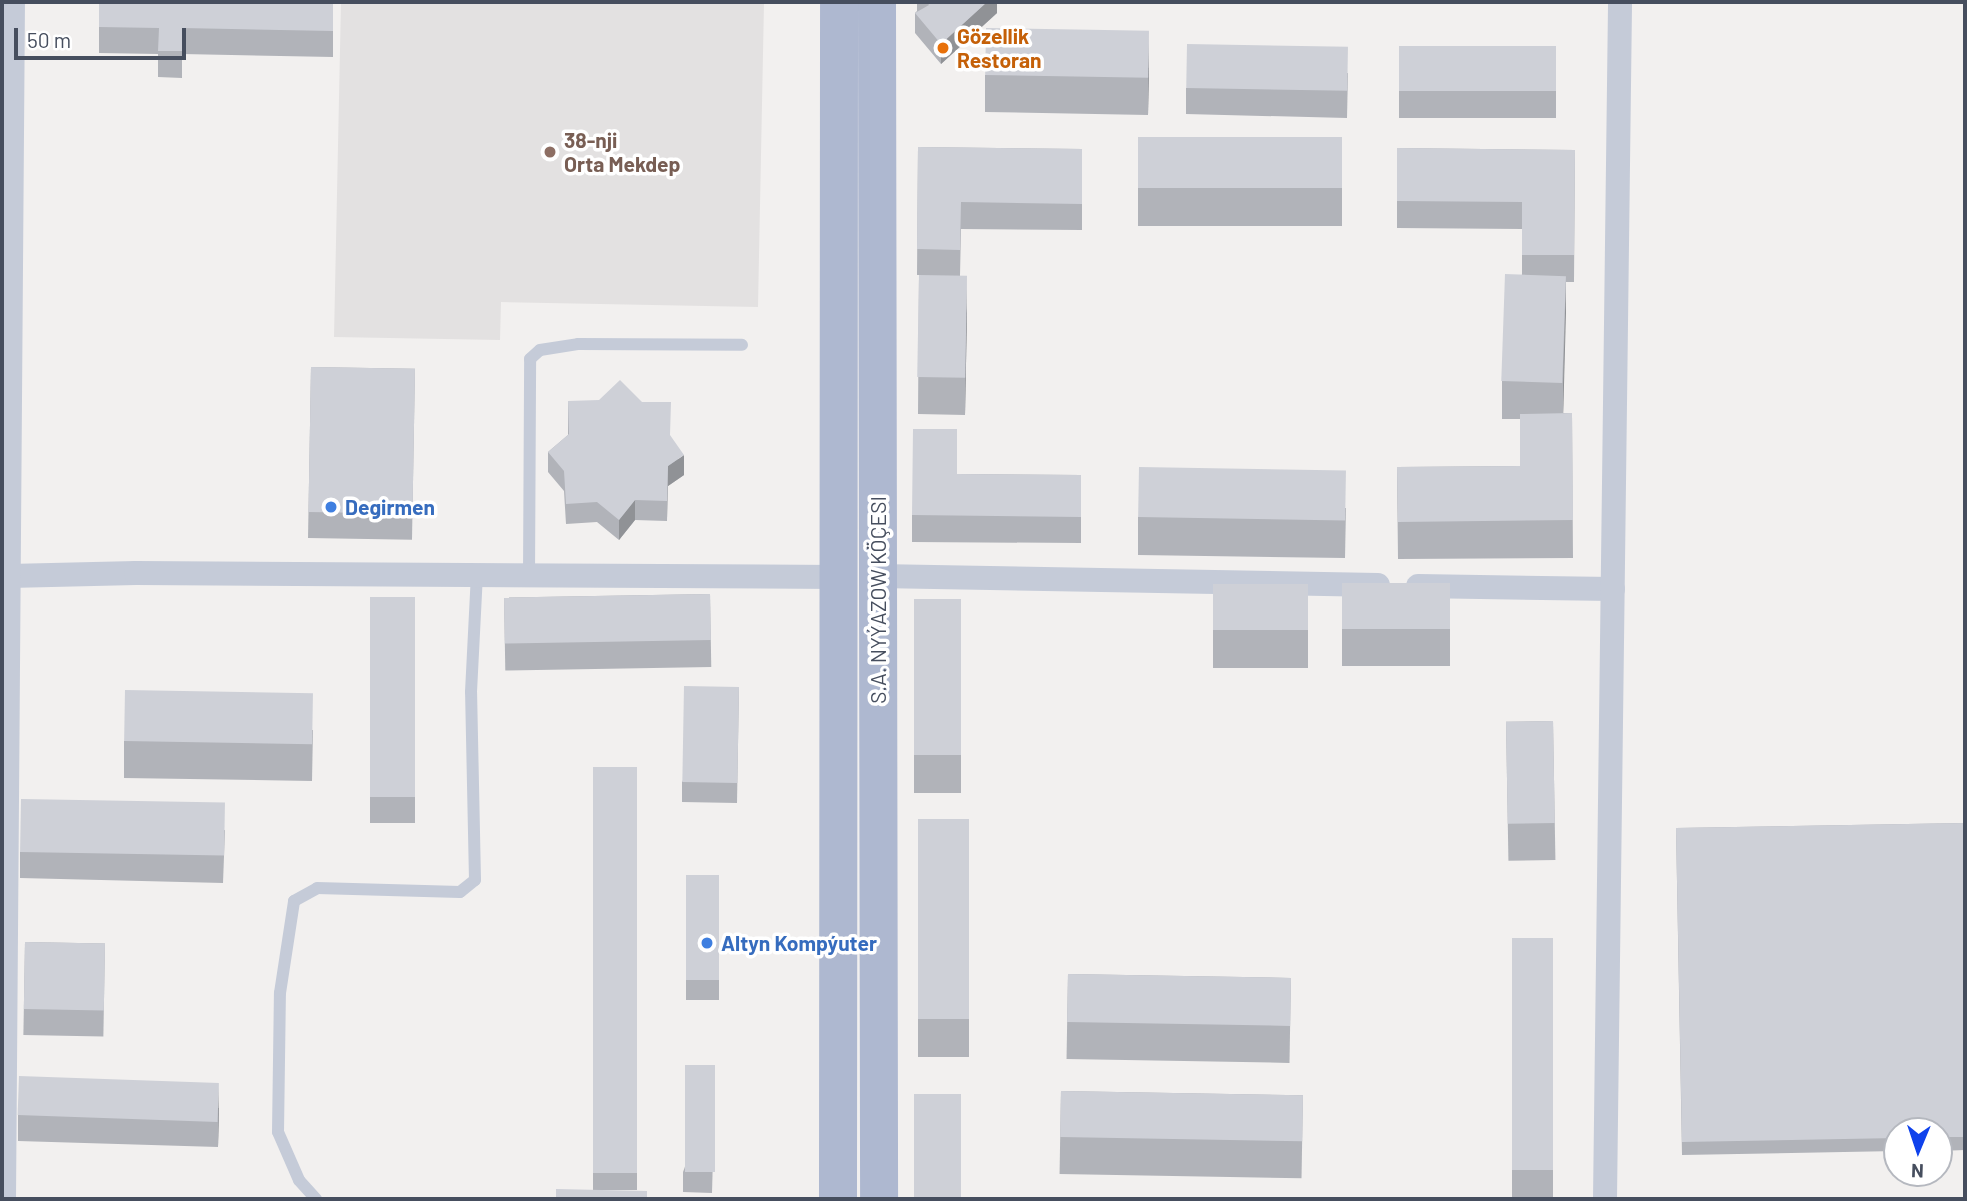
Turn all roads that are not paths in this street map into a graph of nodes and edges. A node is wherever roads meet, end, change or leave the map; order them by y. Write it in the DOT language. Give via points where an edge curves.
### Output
graph roads {
  1 [pos="13,2"];
  2 [pos="839,2"];
  3 [pos="877,2"];
  4 [pos="1620,2"];
  5 [pos="742,345"];
  6 [pos="6,430"];
  7 [pos="477,575"];
  8 [pos="9,576"];
  9 [pos="529,576"];
  10 [pos="878,576"];
  11 [pos="838,577"];
  12 [pos="1613,589"];
  13 [pos="4,916"];
  14 [pos="4,1199"];
  15 [pos="316,1199"];
  16 [pos="838,1199"];
  17 [pos="879,1199"];
  18 [pos="1605,1199"];
  1 -- 6 [label="street"];
  2 -- 11 [label="main road, S.A. NYÝAZOW KÖÇESI"];
  3 -- 10 [label="main road, S.A. NYÝAZOW KÖÇESI"];
  4 -- 12 [label="street"];
  5 -- 9 [label="lane" via="578,344 540,350 530,359"];
  6 -- 8 [label="street"];
  7 -- 8 [label="street"];
  7 -- 9 [label="street"];
  7 -- 15 [label="lane" via="471,692 475,880 460,892 317,888 295,901 280,993 278,1132 299,1180"];
  8 -- 13 [label="street"];
  9 -- 11 [label="street"];
  10 -- 12 [label="street"];
  10 -- 17 [label="main road, S.A. NYÝAZOW KÖÇESI"];
  11 -- 16 [label="main road, S.A. NYÝAZOW KÖÇESI"];
  12 -- 18 [label="street"];
  13 -- 14 [label="street"];
}
